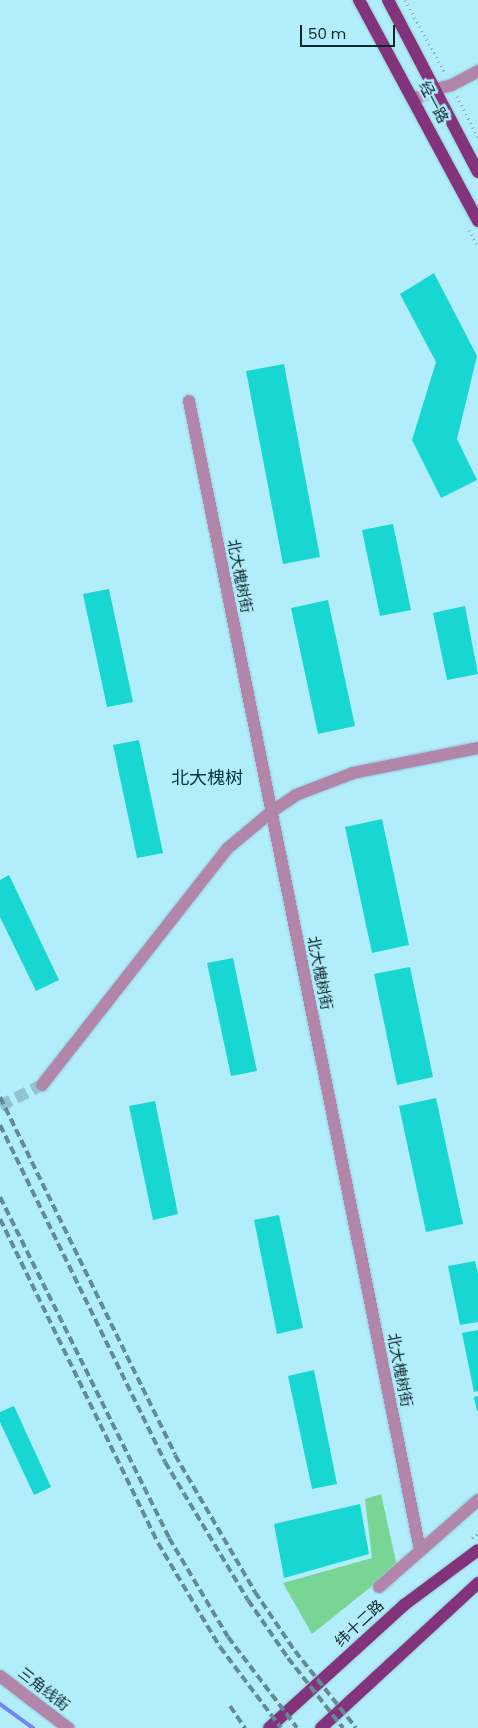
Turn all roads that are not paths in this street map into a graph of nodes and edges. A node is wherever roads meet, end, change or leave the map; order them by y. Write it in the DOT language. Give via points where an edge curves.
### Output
graph roads {
  1 [pos="359,0"];
  2 [pos="388,0"];
  3 [pos="478,71"];
  4 [pos="436,89"];
  5 [pos="414,99"];
  6 [pos="478,172"];
  7 [pos="478,221"];
  8 [pos="189,402"];
  9 [pos="478,748"];
  10 [pos="271,812"];
  11 [pos="42,1085"];
  12 [pos="478,1500"];
  13 [pos="420,1550"];
  14 [pos="478,1550"];
  15 [pos="478,1583"];
  16 [pos="379,1588"];
  17 [pos="0,1676"];
  18 [pos="68,1728"];
  19 [pos="269,1728"];
  20 [pos="321,1728"];
  1 -- 5 [label="main road, 经一路"];
  2 -- 4 [label="main road, 经一路"];
  3 -- 4 [label="street" via="452,85"];
  4 -- 5 [label="street"];
  4 -- 6 [label="main road, 经一路"];
  5 -- 7 [label="main road, 经一路"];
  8 -- 10 [label="street, 北大槐树街"];
  9 -- 10 [label="street" via="353,773 296,795"];
  10 -- 11 [label="street" via="228,848"];
  10 -- 13 [label="street, 北大槐树街"];
  12 -- 13 [label="street"];
  13 -- 16 [label="street"];
  14 -- 19 [label="main road, 纬十二路" via="404,1605"];
  15 -- 20 [label="main road"];
  17 -- 18 [label="street, 三角线街"];
}
